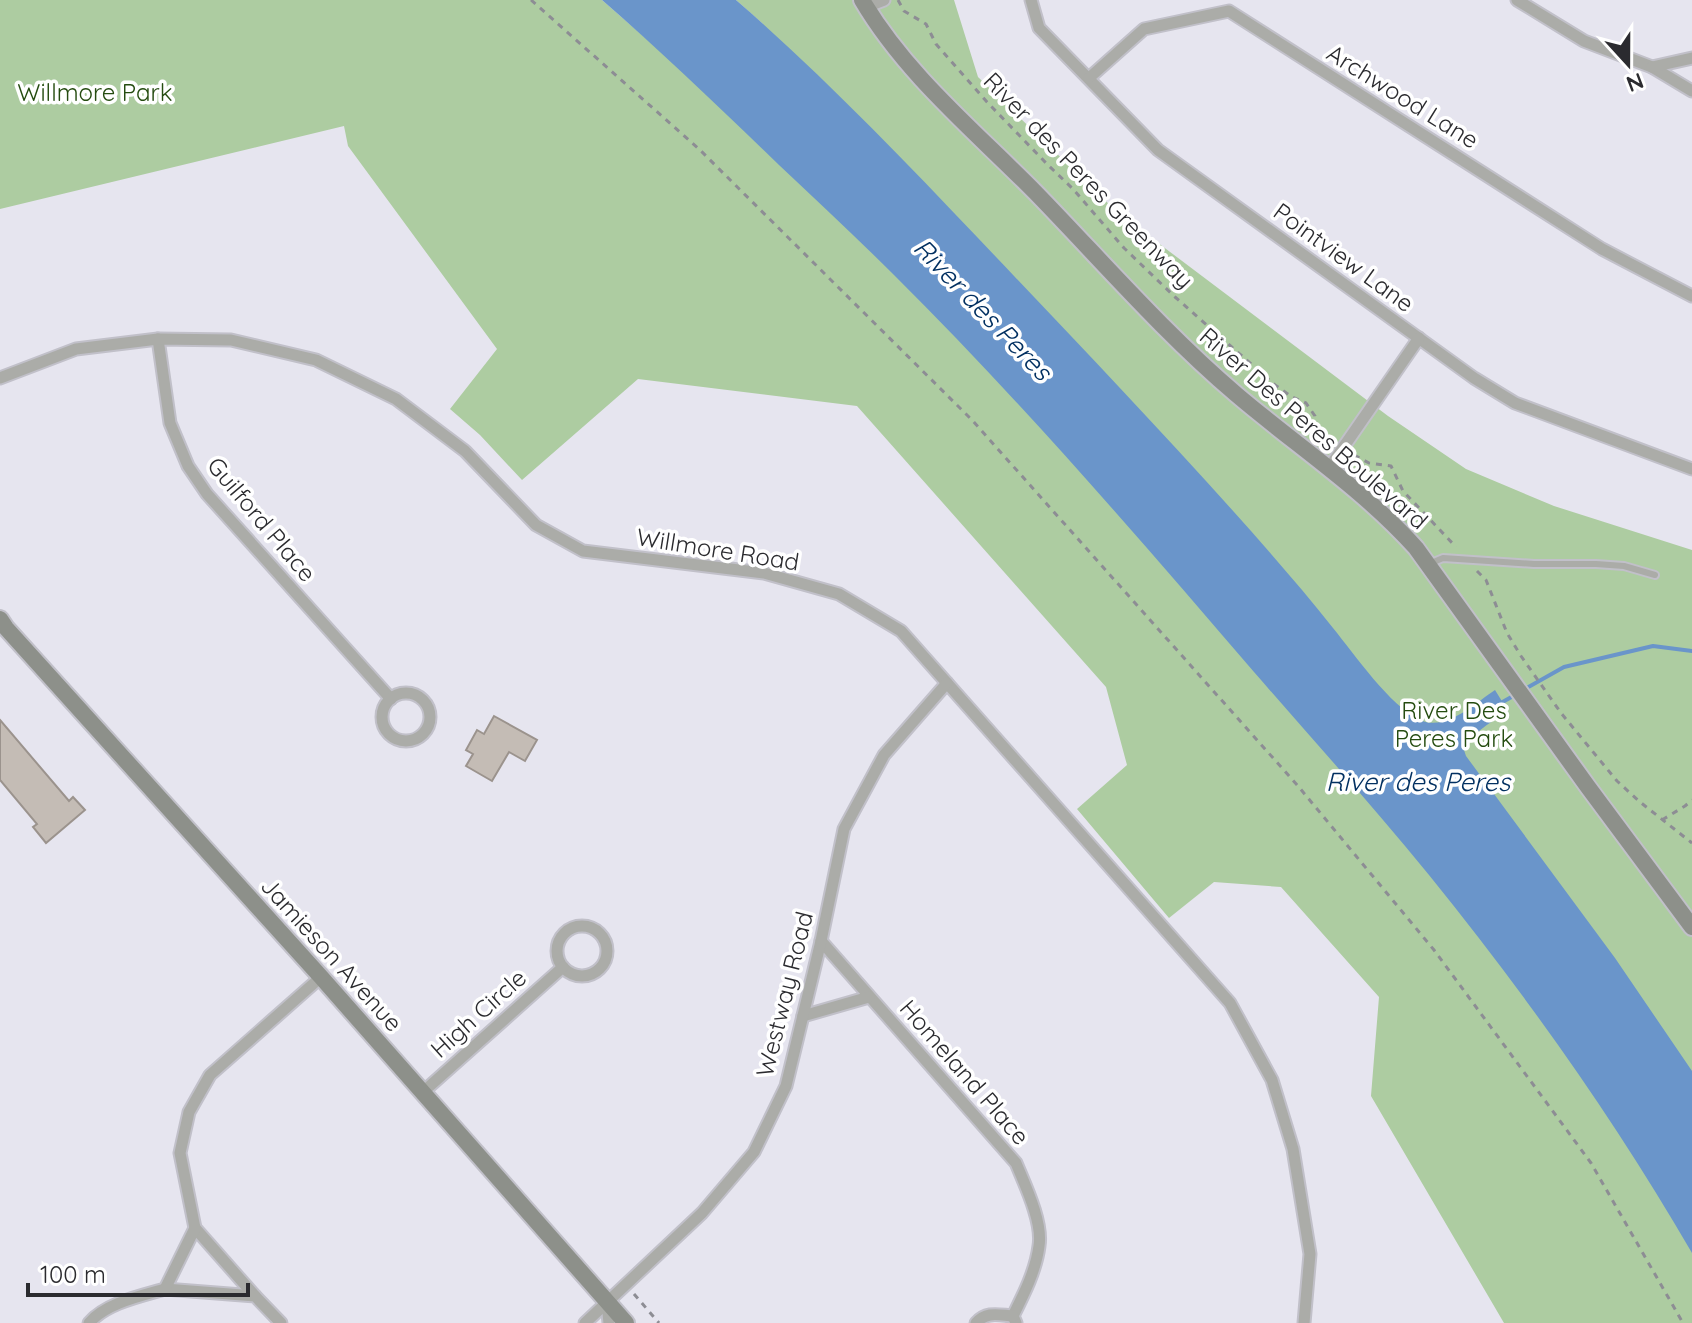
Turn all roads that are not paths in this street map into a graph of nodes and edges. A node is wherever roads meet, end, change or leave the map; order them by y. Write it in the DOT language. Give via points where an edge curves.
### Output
graph roads {
  1 [pos="884,0"];
  2 [pos="1031,0"];
  3 [pos="1517,0"];
  4 [pos="864,3"];
  5 [pos="1692,58"];
  6 [pos="1652,67"];
  7 [pos="1089,78"];
  8 [pos="1692,91"];
  9 [pos="1692,296"];
  10 [pos="1419,338"];
  11 [pos="158,339"];
  12 [pos="0,378"];
  13 [pos="1329,468"];
  14 [pos="1692,469"];
  15 [pos="1429,564"];
  16 [pos="1655,575"];
  17 [pos="2,627"];
  18 [pos="947,683"];
  19 [pos="391,699"];
  20 [pos="1692,927"];
  21 [pos="821,941"];
  22 [pos="563,967"];
  23 [pos="321,977"];
  24 [pos="869,997"];
  25 [pos="803,1016"];
  26 [pos="423,1092"];
  27 [pos="195,1228"];
  28 [pos="165,1289"];
  29 [pos="255,1296"];
  30 [pos="607,1301"];
  31 [pos="1014,1320"];
  32 [pos="1303,1322"];
  33 [pos="89,1323"];
  34 [pos="281,1323"];
  35 [pos="585,1323"];
  36 [pos="609,1323"];
  37 [pos="626,1323"];
  38 [pos="976,1323"];
  1 -- 4 [label="street"];
  2 -- 7 [label="street, Pointview Lane" via="1039,28"];
  3 -- 6 [label="street" via="1584,41"];
  4 -- 13 [label="main road, River Des Peres Boulevard" via="924,81 1183,346"];
  5 -- 6 [label="street"];
  6 -- 8 [label="street"];
  7 -- 9 [label="street, Archwood Lane" via="1144,29 1229,11 1602,249"];
  7 -- 10 [label="street, Pointview Lane" via="1158,150"];
  10 -- 13 [label="street"];
  10 -- 14 [label="street, Pointview Lane" via="1515,403"];
  11 -- 12 [label="street, Willmore Road" via="76,349"];
  11 -- 18 [label="street, Willmore Road" via="231,340 316,360 396,399 465,451 536,525 583,551 764,573 839,594 901,631"];
  11 -- 19 [label="street, Guilford Place" via="170,423 188,466 207,494"];
  13 -- 15 [label="main road, River Des Peres Boulevard" via="1400,529"];
  15 -- 16 [label="lane" via="1443,558 1596,564"];
  15 -- 20 [label="main road, River Des Peres Boulevard"];
  17 -- 23 [label="main road, Jamieson Avenue"];
  18 -- 21 [label="street, Westway Road" via="884,755 844,829"];
  18 -- 32 [label="street, Willmore Road" via="1230,1003 1272,1080 1293,1149 1310,1254"];
  19 -- 19 [label="street" via="382,715 387,732 403,741 423,735 430,715 424,701 404,693"];
  21 -- 24 [label="street, Homeland Place"];
  21 -- 25 [label="street, Westway Road"];
  22 -- 22 [label="street, High Circle" via="575,975 599,969 606,952 601,935 586,926 564,933 557,948"];
  22 -- 26 [label="street, High Circle"];
  23 -- 26 [label="main road, Jamieson Avenue"];
  23 -- 27 [label="street" via="210,1075 189,1112 180,1153"];
  24 -- 25 [label="street, Homeland Place"];
  24 -- 31 [label="street, Homeland Place" via="1016,1163 1034,1207 1040,1244"];
  25 -- 30 [label="street, Westway Road" via="786,1086 754,1152 702,1213"];
  26 -- 30 [label="main road, Jamieson Avenue"];
  27 -- 28 [label="street"];
  27 -- 29 [label="street"];
  28 -- 29 [label="street"];
  28 -- 33 [label="street" via="129,1299"];
  29 -- 34 [label="street"];
  30 -- 35 [label="street, Westway Road"];
  30 -- 36 [label="street"];
  30 -- 37 [label="main road, Jamieson Avenue"];
  31 -- 38 [label="street, Homeland Place" via="988,1314"];
}
